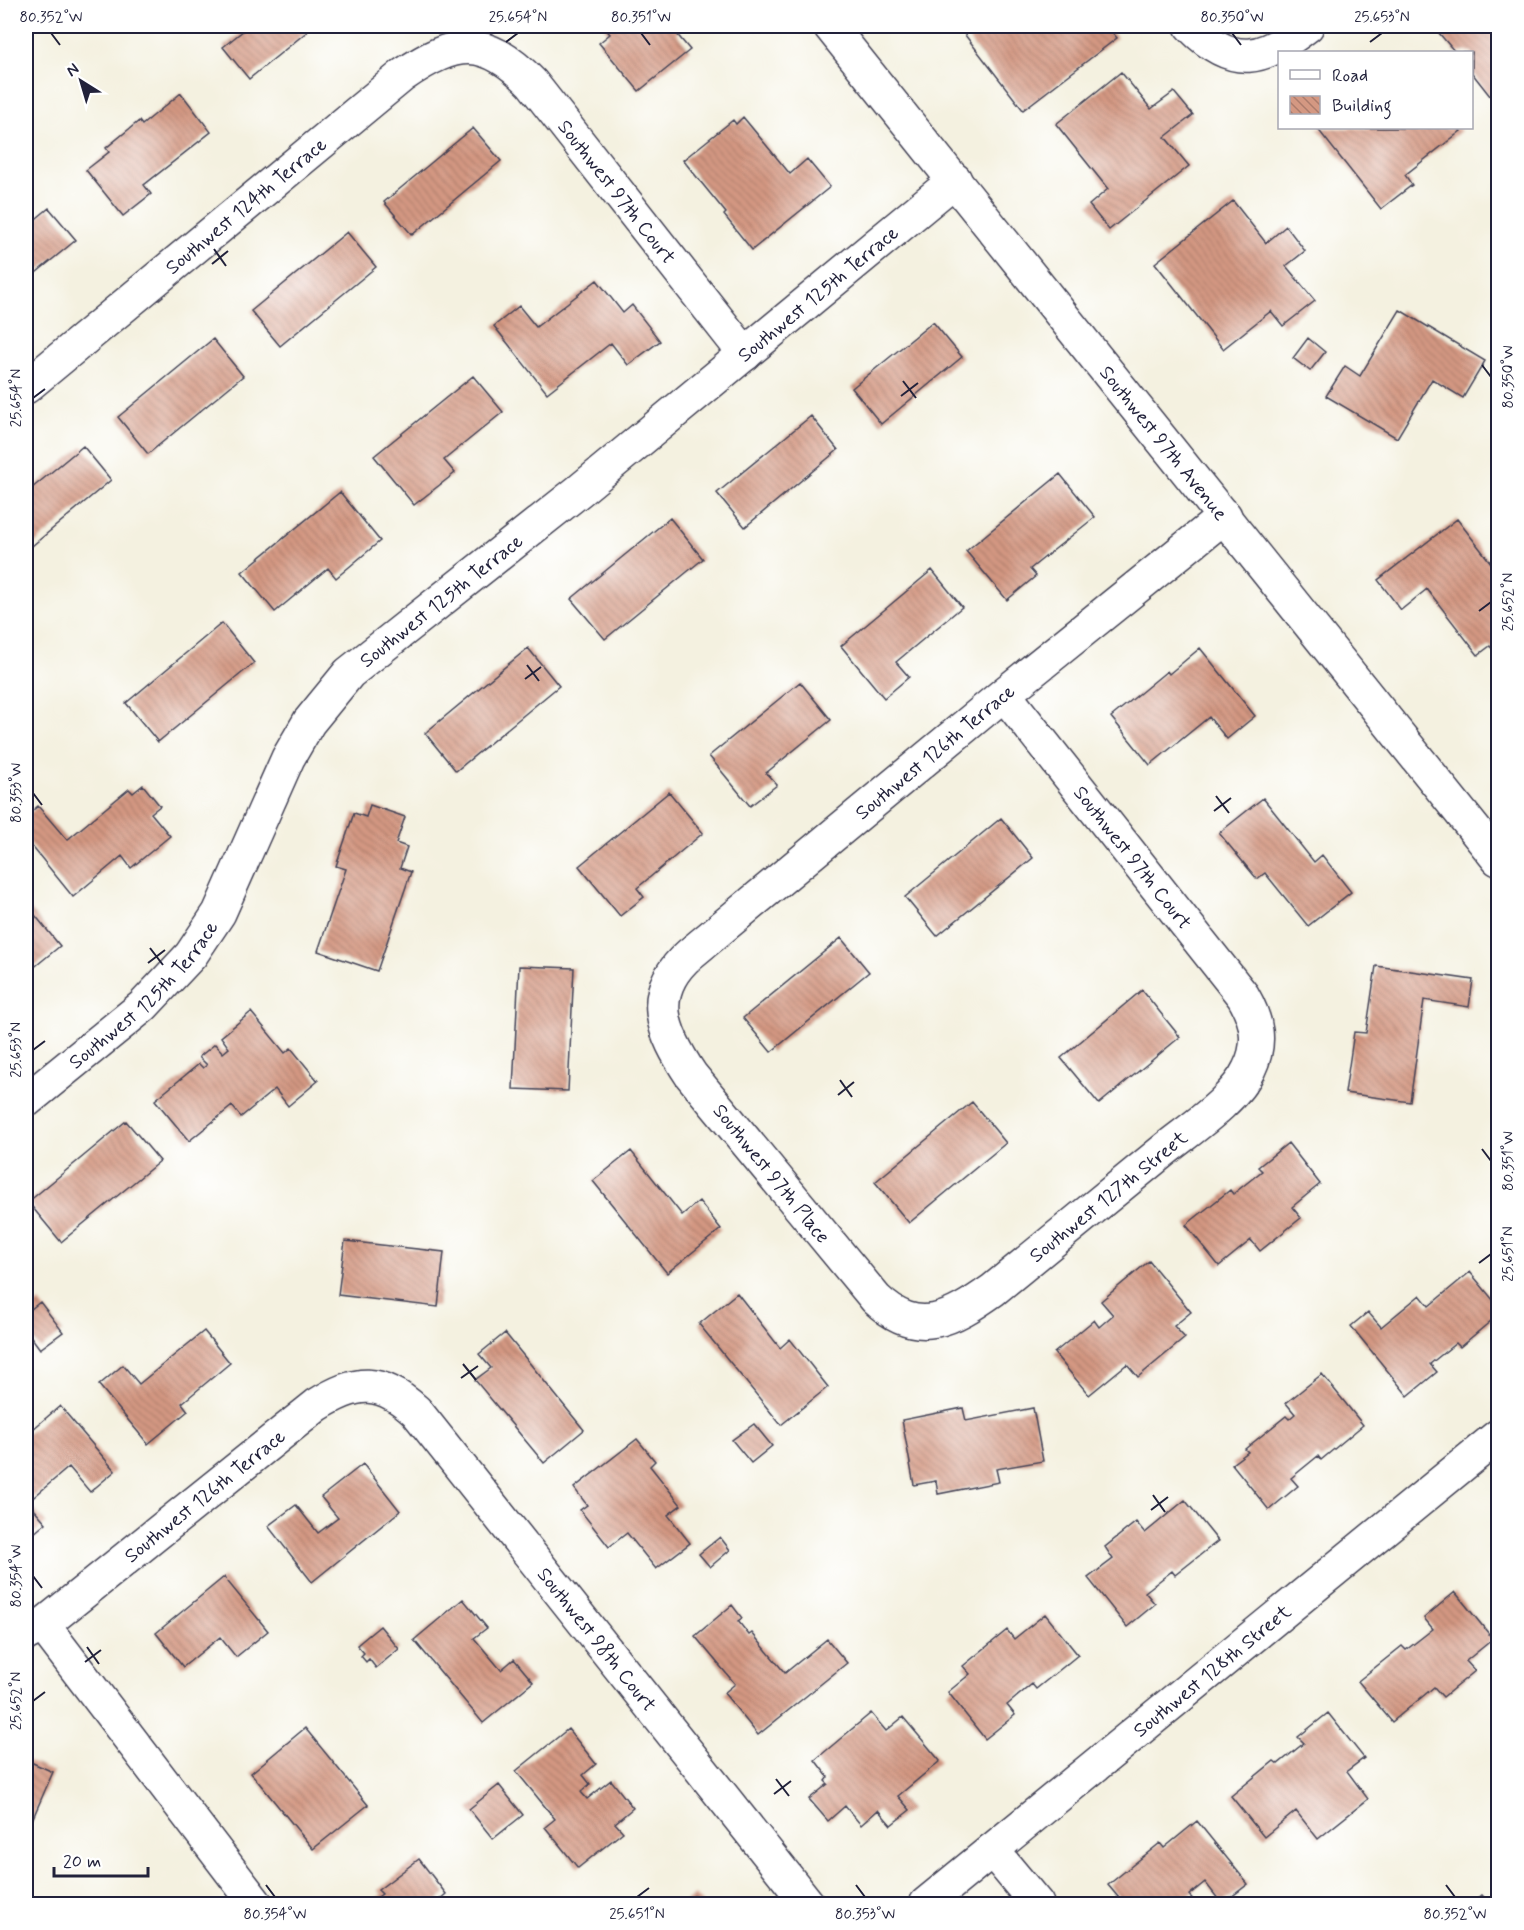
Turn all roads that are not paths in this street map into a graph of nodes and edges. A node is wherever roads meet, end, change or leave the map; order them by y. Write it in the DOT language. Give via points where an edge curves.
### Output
graph roads {
  1 [pos="830,26"];
  2 [pos="1191,26"];
  3 [pos="1308,26"];
  4 [pos="475,46"];
  5 [pos="955,180"];
  6 [pos="745,354"];
  7 [pos="26,387"];
  8 [pos="1225,516"];
  9 [pos="1004,694"];
  10 [pos="1498,859"];
  11 [pos="662,1001"];
  12 [pos="1256,1026"];
  13 [pos="26,1101"];
  14 [pos="914,1322"];
  15 [pos="376,1386"];
  16 [pos="1498,1436"];
  17 [pos="34,1629"];
  18 [pos="992,1850"];
  19 [pos="256,1905"];
  20 [pos="808,1905"];
  21 [pos="926,1905"];
  22 [pos="1037,1905"];
  1 -- 5 [label="street, Southwest 97th Avenue"];
  2 -- 3 [label="street" via="1240,57 1269,52"];
  4 -- 6 [label="street, Southwest 97th Court" via="506,59 532,83"];
  4 -- 7 [label="street, Southwest 124th Terrace" via="437,53 403,75"];
  5 -- 6 [label="street, Southwest 125th Terrace"];
  5 -- 8 [label="street, Southwest 97th Avenue"];
  6 -- 13 [label="street, Southwest 125th Terrace" via="349,673 322,704 288,758 219,914 197,948 143,1006"];
  8 -- 9 [label="street, Southwest 126th Terrace"];
  8 -- 10 [label="street, Southwest 97th Avenue"];
  9 -- 11 [label="street, Southwest 126th Terrace" via="680,963"];
  9 -- 12 [label="street, Southwest 97th Court" via="1233,982"];
  11 -- 14 [label="street, Southwest 97th Place" via="666,1030 691,1075 876,1299 902,1319"];
  12 -- 14 [label="street, Southwest 127th Street" via="1256,1050 1248,1072 1240,1085 1205,1117 975,1303 956,1313"];
  15 -- 17 [label="street, Southwest 126th Terrace" via="351,1386 317,1405"];
  15 -- 20 [label="street, Southwest 98th Court" via="416,1411"];
  16 -- 18 [label="street, Southwest 128th Street"];
  17 -- 19 [label="street"];
  18 -- 21 [label="street, Southwest 128th Street"];
  18 -- 22 [label="street"];
}
